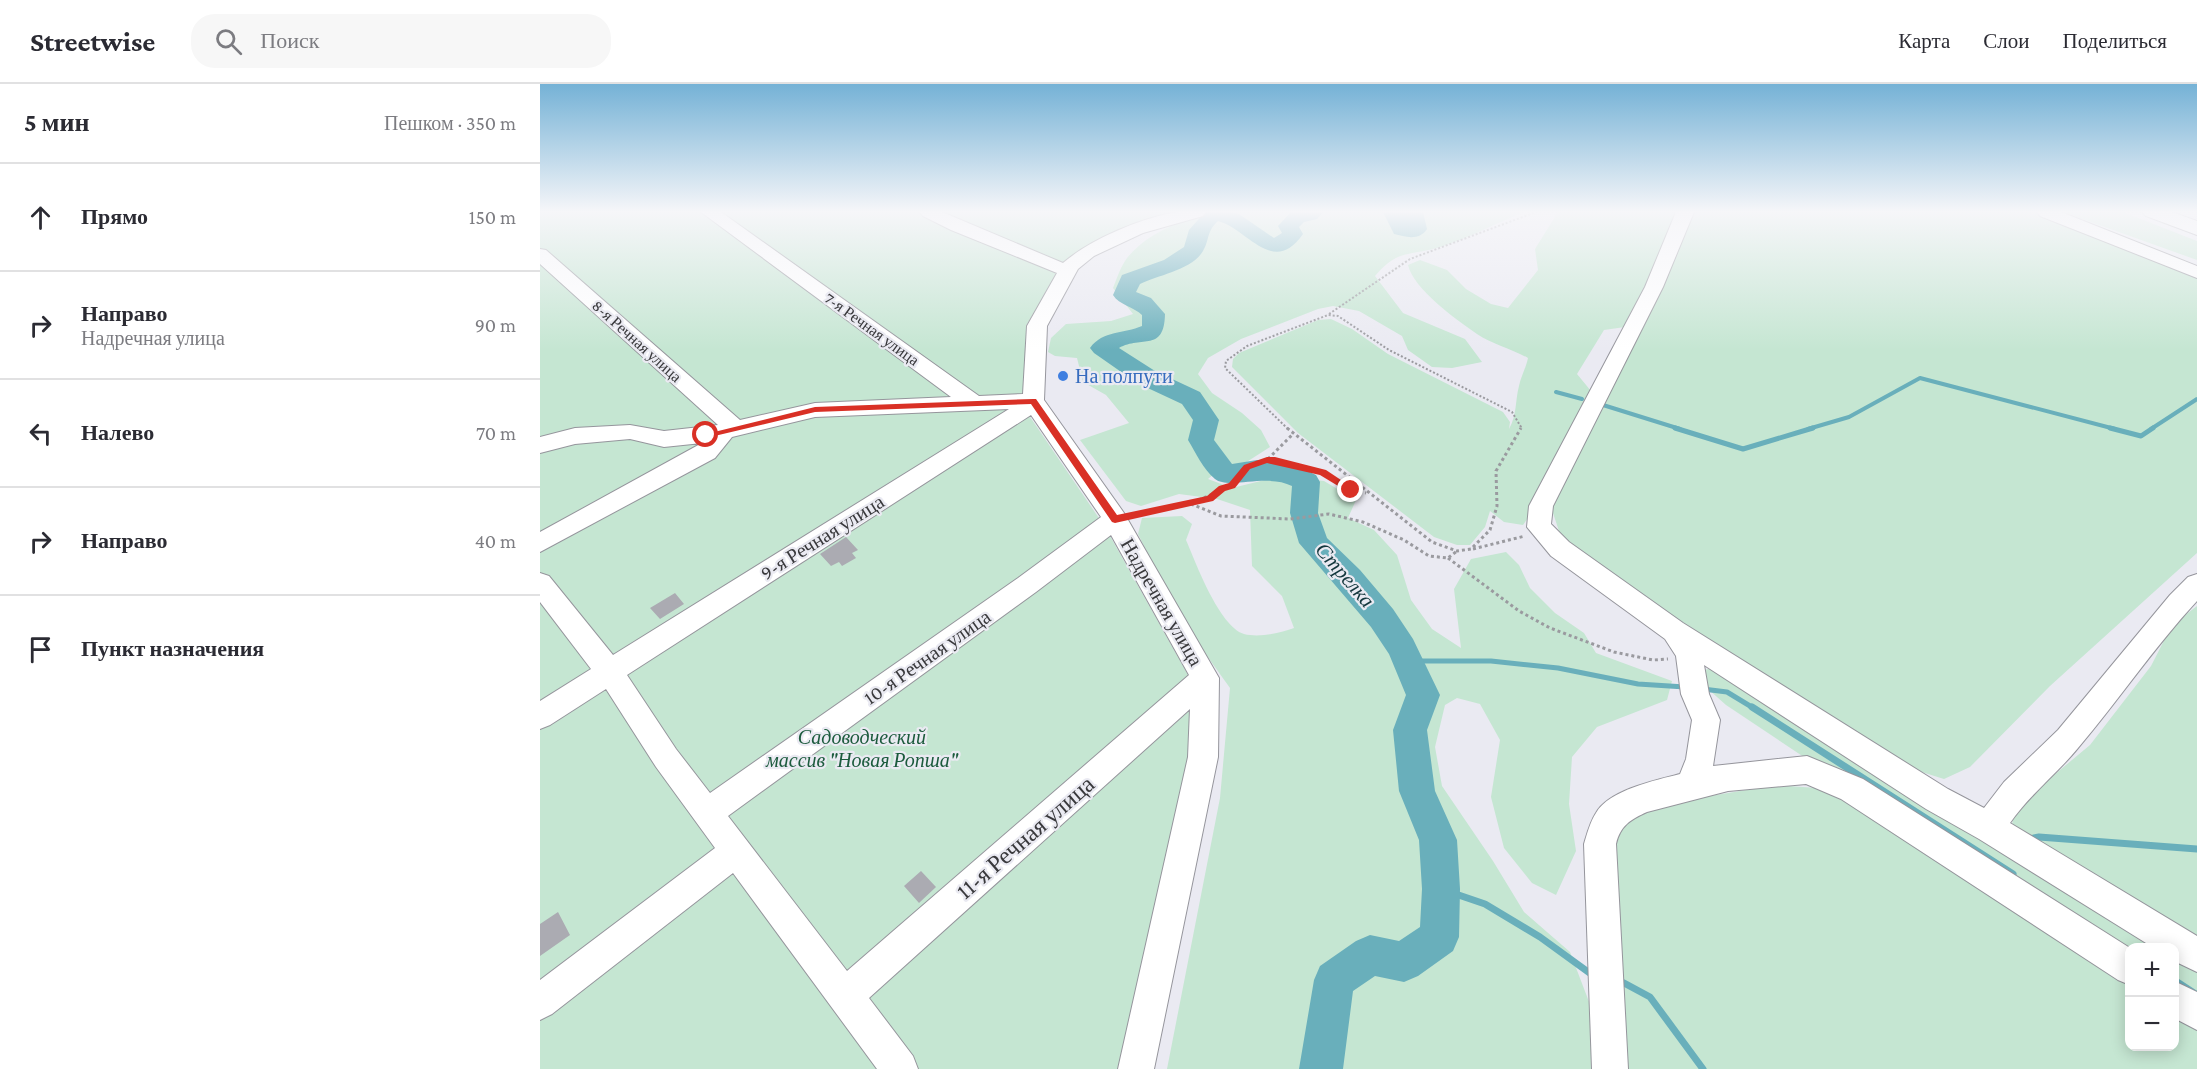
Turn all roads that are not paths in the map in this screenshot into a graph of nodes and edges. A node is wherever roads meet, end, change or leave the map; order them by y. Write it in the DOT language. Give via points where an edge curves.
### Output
graph roads {
  1 [pos="544,258"];
  2 [pos="773,258"];
  3 [pos="1042,258"];
  4 [pos="1050,258"];
  5 [pos="1081,258"];
  6 [pos="1666,258"];
  7 [pos="2162,258"];
  8 [pos="1069,268"];
  9 [pos="2197,272"];
  10 [pos="1034,402"];
  11 [pos="975,404"];
  12 [pos="730,430"];
  13 [pos="540,445"];
  14 [pos="1115,519"];
  15 [pos="540,543"];
  16 [pos="540,583"];
  17 [pos="2197,584"];
  18 [pos="1674,630"];
  19 [pos="610,672"];
  20 [pos="1205,678"];
  21 [pos="540,716"];
  22 [pos="1691,785"];
  23 [pos="707,813"];
  24 [pos="1990,828"];
  25 [pos="736,851"];
  26 [pos="2197,955"];
  27 [pos="2125,966"];
  28 [pos="845,996"];
  29 [pos="2179,1001"];
  30 [pos="540,1002"];
  31 [pos="2197,1012"];
  32 [pos="900,1069"];
  33 [pos="1136,1069"];
  34 [pos="1610,1069"];
  1 -- 12 [label="street, 8-я Речная улица"];
  2 -- 11 [label="street, 7-я Речная улица"];
  3 -- 8 [label="street"];
  4 -- 8 [label="street"];
  5 -- 8 [label="street"];
  6 -- 18 [label="street" via="1541,506 1539,527 1560,549"];
  7 -- 9 [label="street"];
  8 -- 10 [label="street" via="1037,326"];
  10 -- 11 [label="street"];
  10 -- 14 [label="street, Надречная улица"];
  10 -- 19 [label="street, 9-я Речная улица"];
  11 -- 12 [label="street" via="815,410"];
  12 -- 13 [label="street" via="663,439 630,432 575,436"];
  12 -- 15 [label="street" via="707,452"];
  14 -- 20 [label="street, Надречная улица"];
  14 -- 23 [label="street, 10-я Речная улица"];
  16 -- 19 [label="street"];
  17 -- 24 [label="street" via="2165,615 2067,741 1998,809"];
  18 -- 22 [label="street" via="1706,720 1701,759"];
  18 -- 24 [label="street" via="1937,799"];
  19 -- 21 [label="street, 9-я Речная улица"];
  19 -- 23 [label="street"];
  20 -- 28 [label="street, 11-я Речная улица"];
  20 -- 33 [label="street, Надречная улица" via="1203,757"];
  22 -- 27 [label="street" via="1728,777 1807,770 1843,785"];
  22 -- 34 [label="street" via="1627,806 1608,821 1600,844"];
  23 -- 25 [label="street"];
  24 -- 26 [label="street"];
  25 -- 28 [label="street"];
  25 -- 30 [label="street"];
  28 -- 32 [label="street"];
  29 -- 31 [label="street"];
}
